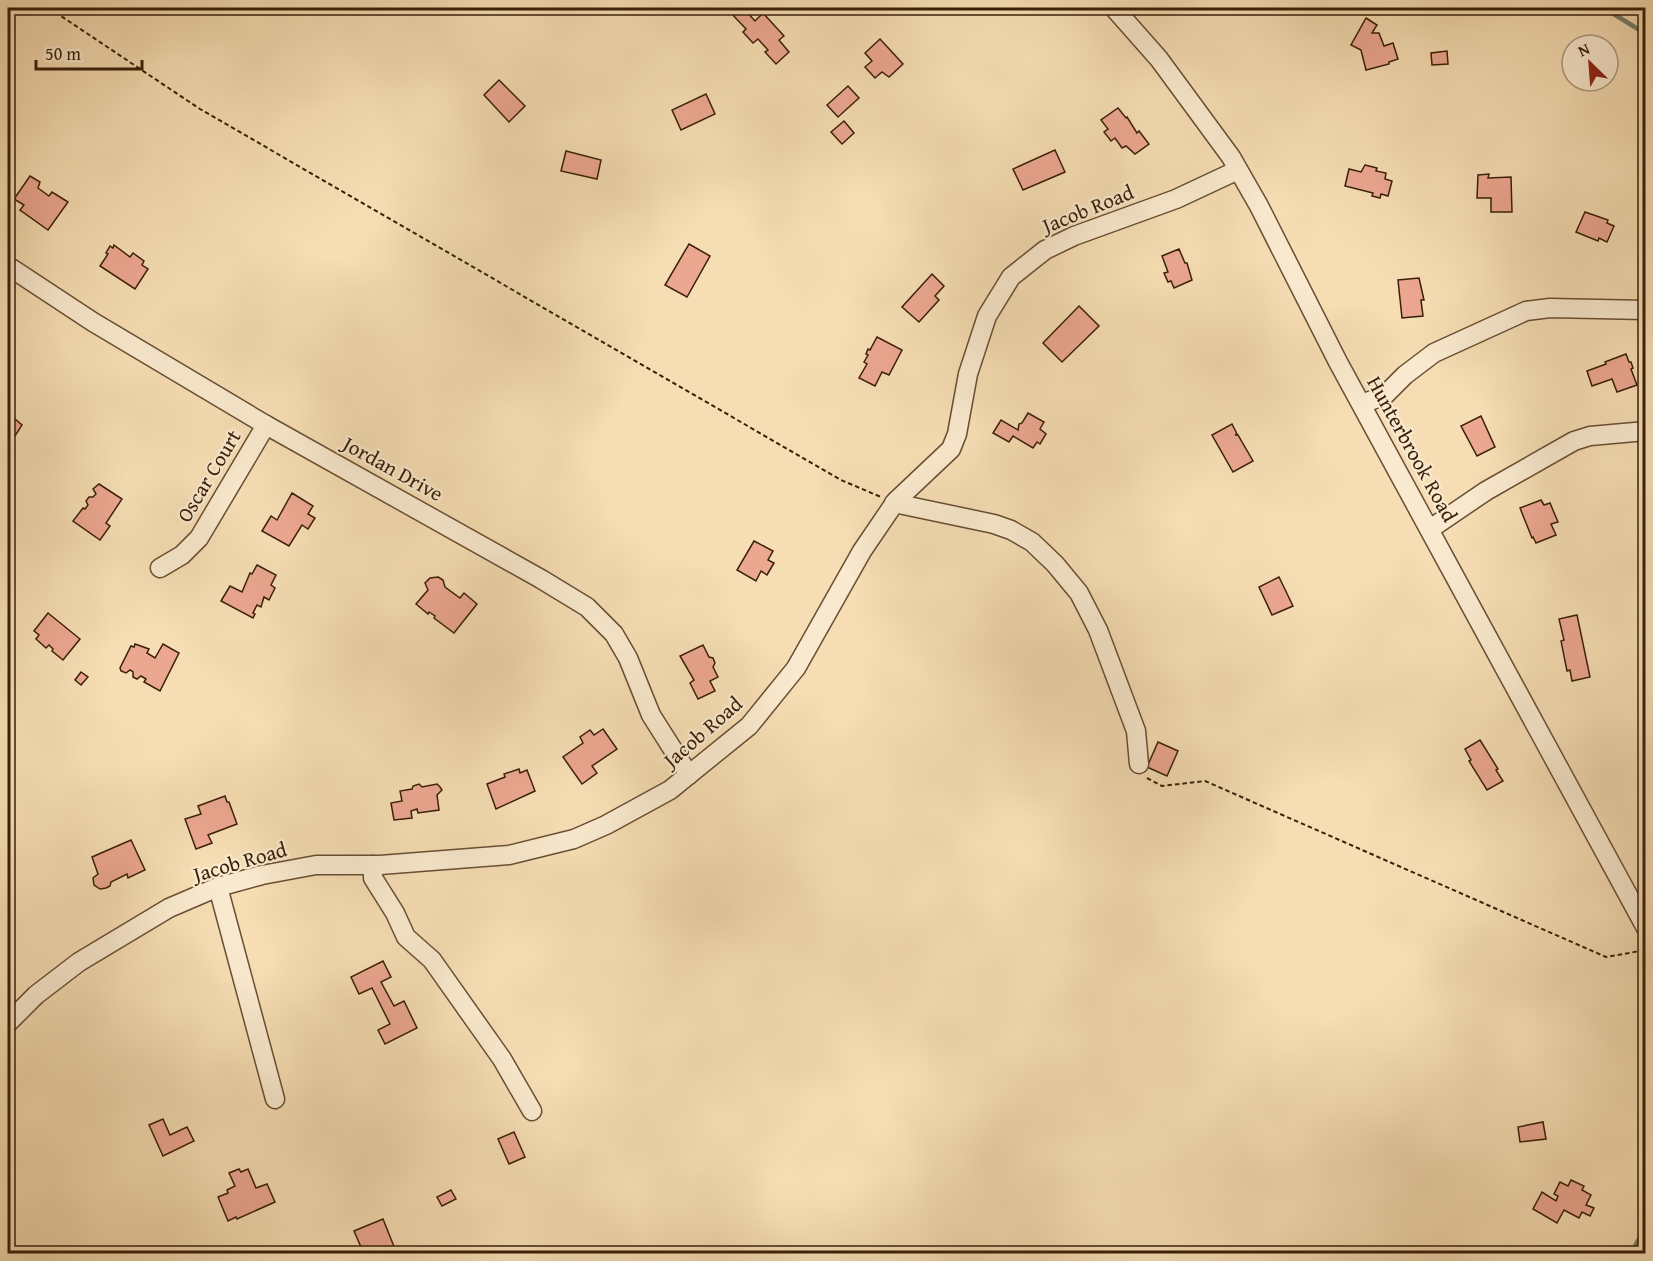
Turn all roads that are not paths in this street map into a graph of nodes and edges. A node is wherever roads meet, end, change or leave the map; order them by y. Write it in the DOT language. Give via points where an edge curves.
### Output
graph roads {
  1 [pos="1114,8"];
  2 [pos="1238,170"];
  3 [pos="8,266"];
  4 [pos="1646,310"];
  5 [pos="1362,404"];
  6 [pos="266,425"];
  7 [pos="1646,431"];
  8 [pos="894,503"];
  9 [pos="1430,529"];
  10 [pos="160,568"];
  11 [pos="1140,764"];
  12 [pos="689,776"];
  13 [pos="373,865"];
  14 [pos="218,887"];
  15 [pos="1646,928"];
  16 [pos="8,1023"];
  17 [pos="275,1099"];
  18 [pos="532,1111"];
  1 -- 2 [label="street, Hunterbrook Road" via="1159,59"];
  2 -- 5 [label="street, Hunterbrook Road"];
  2 -- 8 [label="street, Jacob Road" via="1176,199 1054,245 1011,277 987,316 968,374 951,449"];
  3 -- 6 [label="street, Jordan Drive" via="93,322"];
  4 -- 5 [label="street" via="1526,311 1434,353 1385,395"];
  5 -- 9 [label="street, Hunterbrook Road"];
  6 -- 10 [label="street, Oscar Court" via="199,538 182,555"];
  6 -- 12 [label="street, Jordan Drive" via="587,607 614,634 651,715"];
  7 -- 9 [label="street" via="1574,441 1486,491"];
  8 -- 11 [label="street" via="1011,530 1032,542 1055,564 1079,593 1098,630 1136,731"];
  8 -- 12 [label="street, Jacob Road" via="862,551 796,668 749,726"];
  9 -- 15 [label="street, Hunterbrook Road"];
  12 -- 13 [label="street, Jacob Road" via="670,790 574,839 509,855"];
  13 -- 14 [label="street, Jacob Road" via="316,865"];
  13 -- 18 [label="street" via="373,878 406,937 432,960 502,1059"];
  14 -- 16 [label="street, Jacob Road" via="169,908 79,962"];
  14 -- 17 [label="street"];
}
